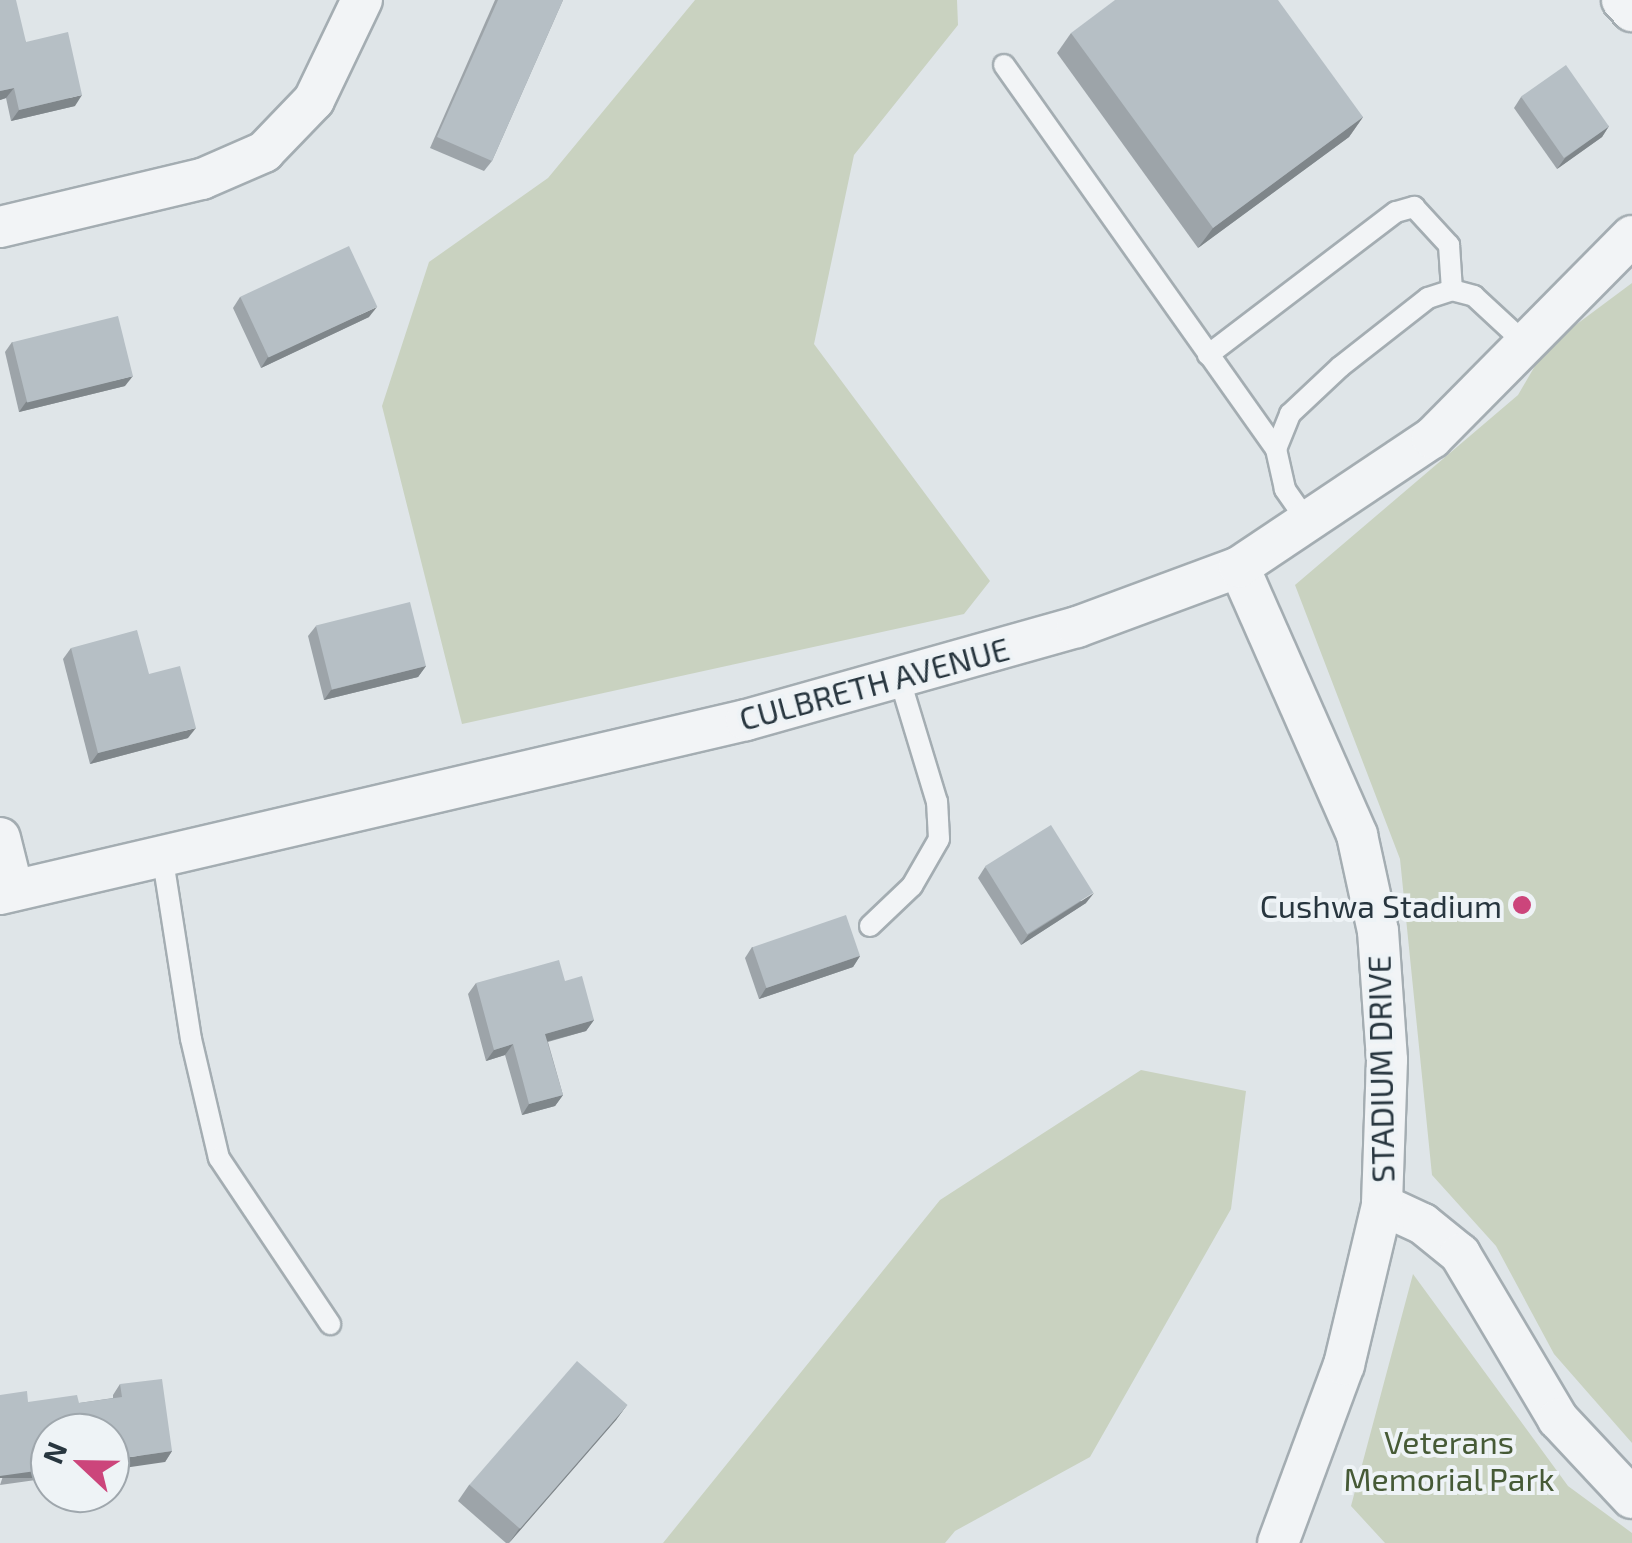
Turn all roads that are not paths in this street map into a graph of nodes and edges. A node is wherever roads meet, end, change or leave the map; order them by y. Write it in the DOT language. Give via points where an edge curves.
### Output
graph roads {
  1 [pos="362,0"];
  2 [pos="1622,0"];
  3 [pos="1632,12"];
  4 [pos="1004,65"];
  5 [pos="0,226"];
  6 [pos="1632,236"];
  7 [pos="1452,290"];
  8 [pos="1527,345"];
  9 [pos="1208,356"];
  10 [pos="1276,449"];
  11 [pos="1307,521"];
  12 [pos="1239,567"];
  13 [pos="899,677"];
  14 [pos="0,838"];
  15 [pos="162,854"];
  16 [pos="6,892"];
  17 [pos="870,926"];
  18 [pos="1382,1204"];
  19 [pos="330,1324"];
  20 [pos="1632,1498"];
  21 [pos="1278,1543"];
  1 -- 5 [label="street" via="314,100 264,152 202,179"];
  2 -- 3 [label="street"];
  4 -- 9 [label="lane"];
  6 -- 8 [label="street, CULBRETH AVENUE"];
  7 -- 8 [label="lane" via="1474,296"];
  7 -- 9 [label="lane" via="1449,245 1414,207 1396,212"];
  7 -- 10 [label="lane" via="1428,298 1309,394 1290,414"];
  8 -- 11 [label="street, CULBRETH AVENUE" via="1432,438"];
  9 -- 10 [label="lane"];
  10 -- 11 [label="lane" via="1285,489"];
  11 -- 12 [label="street, CULBRETH AVENUE"];
  12 -- 13 [label="street, CULBRETH AVENUE" via="1078,628"];
  12 -- 18 [label="street, STADIUM DRIVE" via="1357,835 1378,931"];
  13 -- 15 [label="street, CULBRETH AVENUE" via="746,720"];
  13 -- 17 [label="lane" via="937,802 939,839 912,886"];
  14 -- 16 [label="street"];
  15 -- 16 [label="street, CULBRETH AVENUE"];
  15 -- 19 [label="lane" via="191,1039 219,1158"];
  18 -- 20 [label="street, STADIUM DRIVE" via="1423,1224 1460,1254 1558,1418"];
  18 -- 21 [label="street" via="1344,1365"];
}
